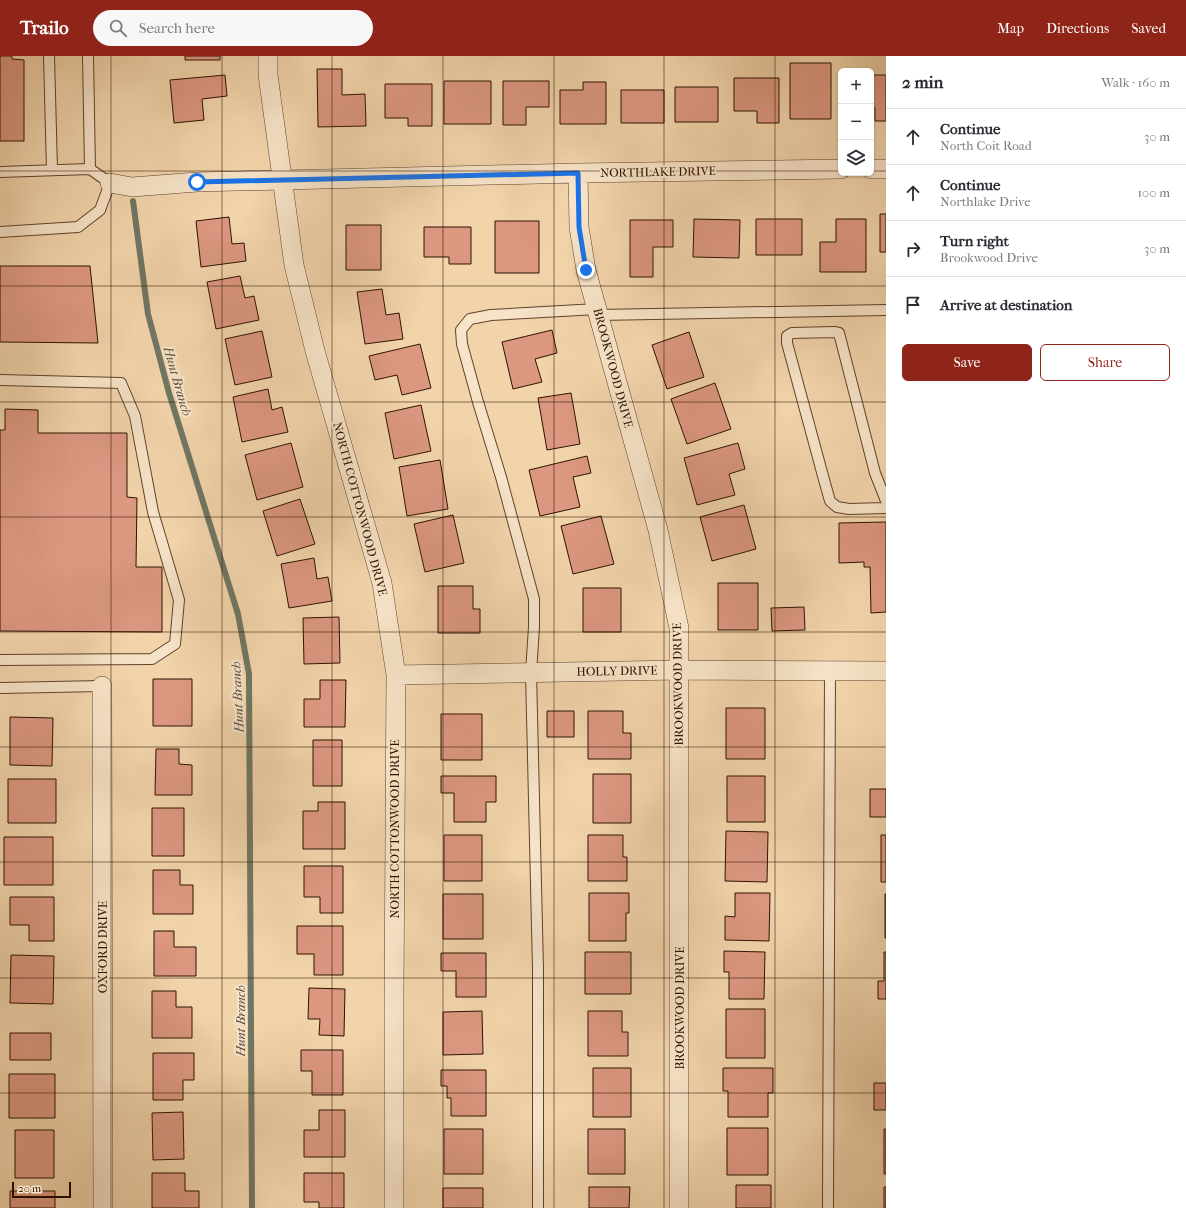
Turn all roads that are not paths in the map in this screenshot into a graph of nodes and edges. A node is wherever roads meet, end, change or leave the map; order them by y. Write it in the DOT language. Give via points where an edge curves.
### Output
graph roads {
  1 [pos="49,56"];
  2 [pos="88,56"];
  3 [pos="268,56"];
  4 [pos="90,169"];
  5 [pos="838,169"];
  6 [pos="874,169"];
  7 [pos="886,169"];
  8 [pos="52,170"];
  9 [pos="0,172"];
  10 [pos="578,173"];
  11 [pos="282,180"];
  12 [pos="110,183"];
  13 [pos="0,232"];
  14 [pos="886,310"];
  15 [pos="597,312"];
  16 [pos="0,380"];
  17 [pos="886,501"];
  18 [pos="886,508"];
  19 [pos="0,660"];
  20 [pos="680,670"];
  21 [pos="830,671"];
  22 [pos="886,671"];
  23 [pos="531,672"];
  24 [pos="396,675"];
  25 [pos="102,686"];
  26 [pos="0,688"];
  27 [pos="103,1208"];
  28 [pos="394,1208"];
  29 [pos="538,1208"];
  30 [pos="680,1208"];
  31 [pos="828,1208"];
  1 -- 8 [label="lane"];
  2 -- 4 [label="lane"];
  3 -- 11 [label="street, NORTH COTTONWOOD DRIVE" via="268,74"];
  4 -- 8 [label="lane"];
  4 -- 12 [label="lane"];
  5 -- 10 [label="street, NORTHLAKE DRIVE"];
  6 -- 7 [label="street"];
  8 -- 9 [label="lane"];
  10 -- 11 [label="street, NORTHLAKE DRIVE"];
  10 -- 15 [label="street, BROOKWOOD DRIVE" via="579,227 586,270"];
  11 -- 12 [label="street, NORTHLAKE DRIVE" via="132,187"];
  11 -- 24 [label="street, NORTH COTTONWOOD DRIVE" via="294,265 315,350 382,583"];
  12 -- 13 [label="lane" via="100,210 78,227"];
  14 -- 15 [label="lane"];
  15 -- 20 [label="street, BROOKWOOD DRIVE" via="658,530 679,628"];
  15 -- 23 [label="lane" via="491,315 470,319 461,330 462,344 534,599"];
  16 -- 19 [label="lane" via="121,383 135,416 153,512 179,600 175,644 152,659"];
  17 -- 18 [label="lane" via="876,473 839,333 792,333 787,336 787,343 830,501 838,507 849,509"];
  20 -- 21 [label="street, HOLLY DRIVE"];
  20 -- 23 [label="street, HOLLY DRIVE"];
  20 -- 30 [label="street, BROOKWOOD DRIVE"];
  21 -- 22 [label="street, HOLLY DRIVE"];
  21 -- 31 [label="lane"];
  23 -- 24 [label="street, HOLLY DRIVE"];
  23 -- 29 [label="lane" via="538,969"];
  24 -- 28 [label="street, NORTH COTTONWOOD DRIVE"];
  25 -- 26 [label="lane"];
  25 -- 27 [label="street, OXFORD DRIVE"];
}
